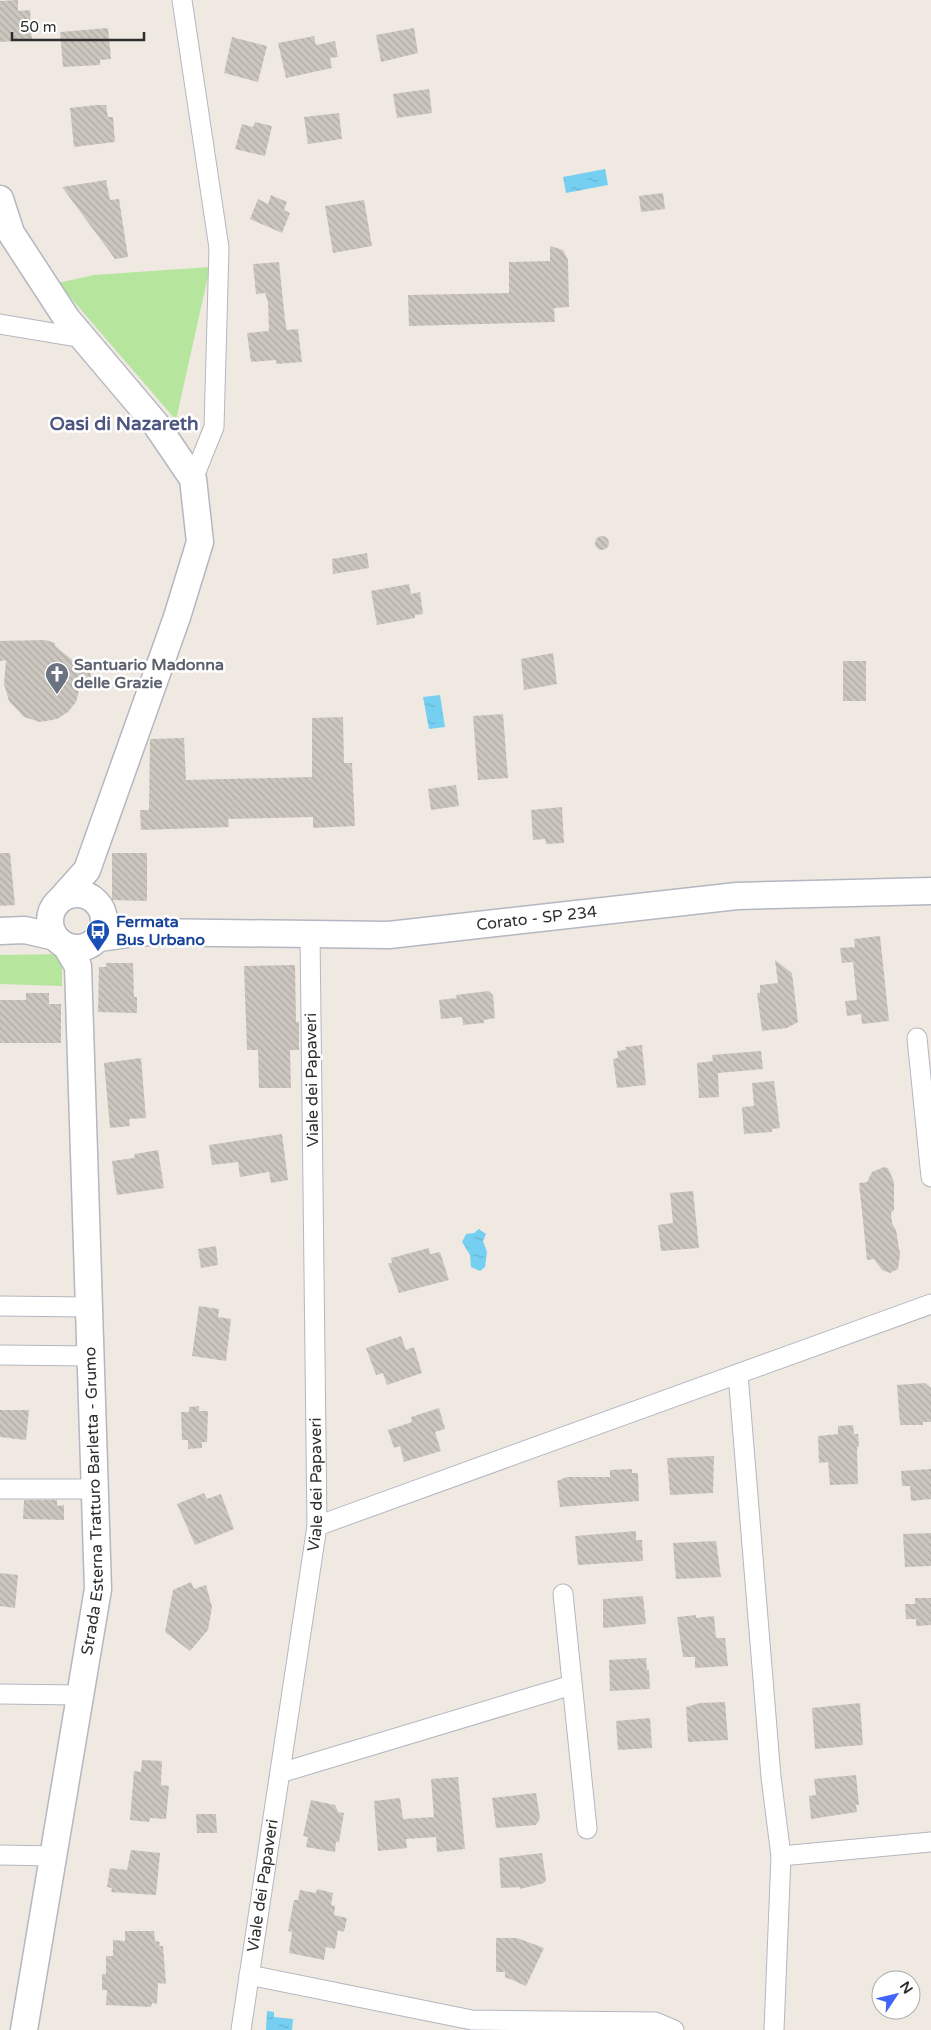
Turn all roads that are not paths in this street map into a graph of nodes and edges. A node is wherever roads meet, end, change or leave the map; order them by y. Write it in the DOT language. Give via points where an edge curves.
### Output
graph roads {
  1 [pos="182,0"];
  2 [pos="0,199"];
  3 [pos="0,324"];
  4 [pos="83,338"];
  5 [pos="193,479"];
  6 [pos="87,870"];
  7 [pos="931,891"];
  8 [pos="57,904"];
  9 [pos="99,906"];
  10 [pos="13,931"];
  11 [pos="142,932"];
  12 [pos="310,933"];
  13 [pos="77,947"];
  14 [pos="917,1038"];
  15 [pos="931,1177"];
  16 [pos="931,1304"];
  17 [pos="0,1306"];
  18 [pos="89,1307"];
  19 [pos="0,1355"];
  20 [pos="91,1356"];
  21 [pos="738,1374"];
  22 [pos="95,1488"];
  23 [pos="0,1489"];
  24 [pos="317,1526"];
  25 [pos="563,1594"];
  26 [pos="572,1685"];
  27 [pos="0,1694"];
  28 [pos="80,1695"];
  29 [pos="280,1773"];
  30 [pos="587,1829"];
  31 [pos="931,1842"];
  32 [pos="0,1855"];
  33 [pos="54,1856"];
  34 [pos="780,1856"];
  35 [pos="249,1975"];
  36 [pos="24,2030"];
  37 [pos="241,2030"];
  38 [pos="674,2030"];
  39 [pos="774,2030"];
  1 -- 5 [label="street" via="220,248 214,427"];
  2 -- 4 [label="street" via="11,233"];
  3 -- 4 [label="street"];
  4 -- 5 [label="street" via="155,422"];
  5 -- 6 [label="street" via="200,542 177,617"];
  6 -- 8 [label="street"];
  6 -- 9 [label="street"];
  7 -- 12 [label="street, Corato - SP 234" via="737,896 389,935"];
  8 -- 9 [label="street, Corato - SP 234" via="79,894"];
  8 -- 10 [label="street, Corato - SP 234"];
  8 -- 13 [label="street" via="50,920"];
  9 -- 11 [label="street, Corato - SP 234"];
  9 -- 13 [label="street" via="104,925"];
  10 -- 13 [label="street, Corato - SP 234"];
  11 -- 12 [label="street, Corato - SP 234"];
  11 -- 13 [label="street, Corato - SP 234"];
  12 -- 24 [label="street, Viale dei Papaveri"];
  13 -- 18 [label="street, Strada Esterna Tratturo Barletta - Grumo"];
  14 -- 15 [label="street"];
  16 -- 21 [label="street"];
  17 -- 18 [label="street"];
  18 -- 20 [label="street, Strada Esterna Tratturo Barletta - Grumo"];
  19 -- 20 [label="street"];
  20 -- 22 [label="street, Strada Esterna Tratturo Barletta - Grumo"];
  21 -- 24 [label="street"];
  21 -- 34 [label="street" via="770,1777"];
  22 -- 23 [label="street"];
  22 -- 28 [label="street, Strada Esterna Tratturo Barletta - Grumo" via="98,1589"];
  24 -- 29 [label="street, Viale dei Papaveri"];
  25 -- 26 [label="street"];
  26 -- 29 [label="street"];
  26 -- 30 [label="street"];
  27 -- 28 [label="street"];
  28 -- 33 [label="street, Strada Esterna Tratturo Barletta - Grumo"];
  29 -- 35 [label="street, Viale dei Papaveri"];
  31 -- 34 [label="street"];
  32 -- 33 [label="street"];
  33 -- 36 [label="street, Strada Esterna Tratturo Barletta - Grumo"];
  34 -- 39 [label="street"];
  35 -- 37 [label="street, Viale dei Papaveri"];
  35 -- 38 [label="street" via="472,2020 655,2022"];
}
